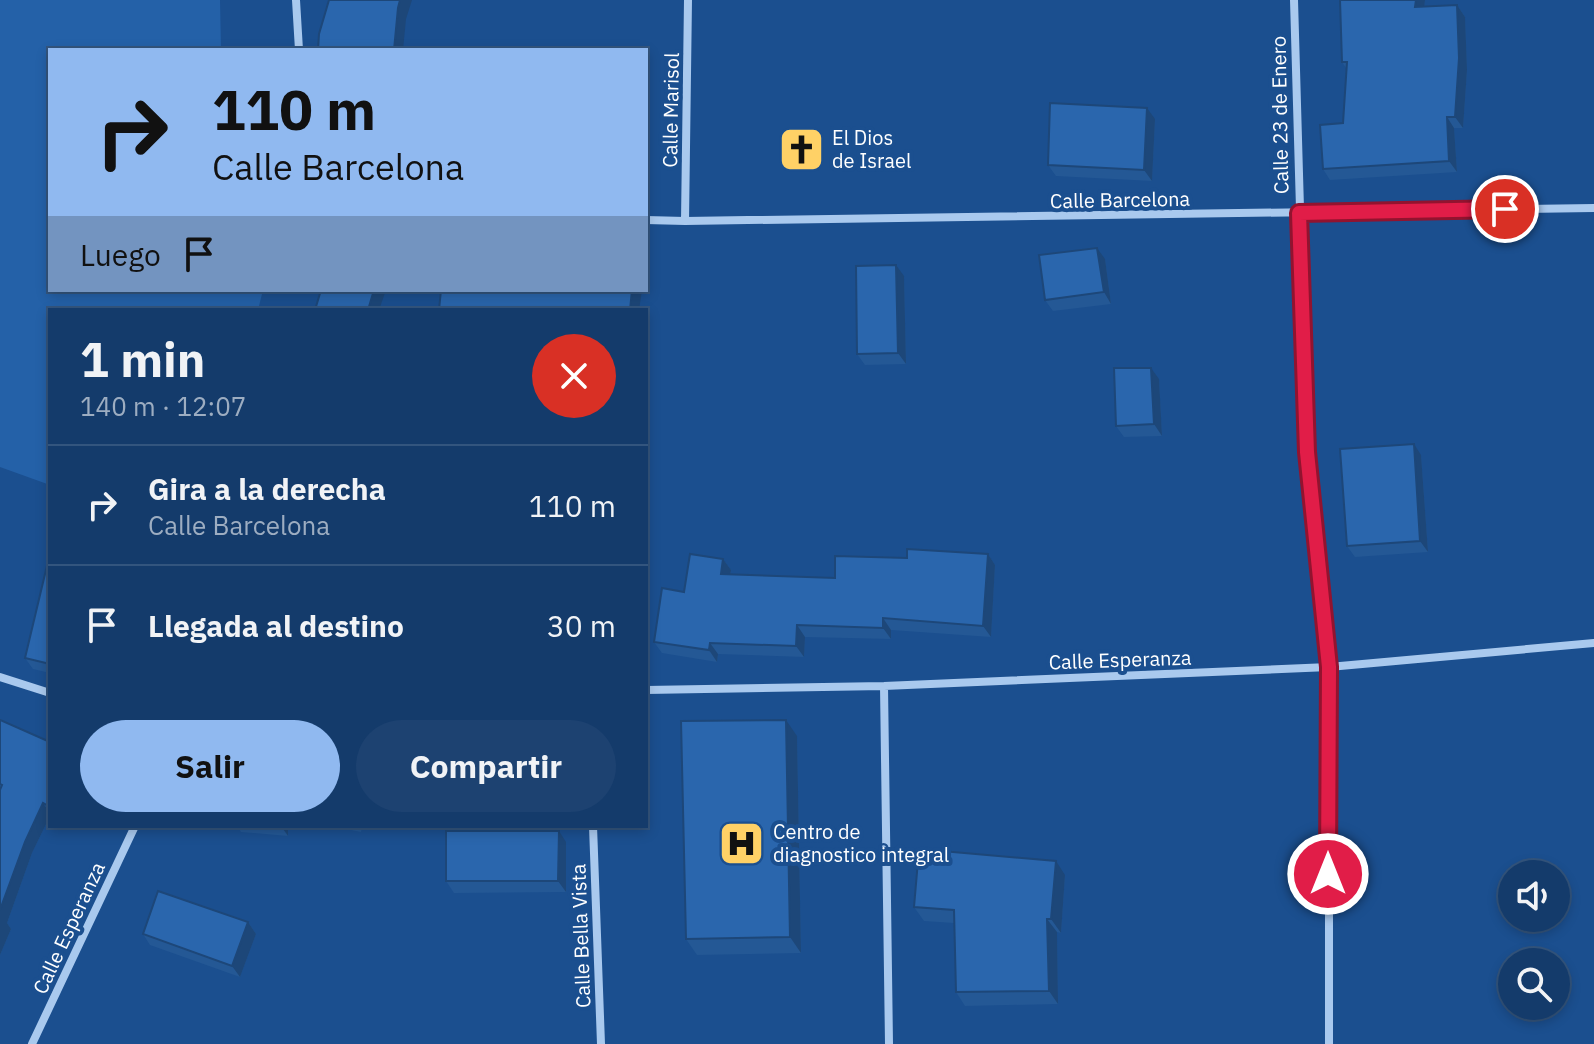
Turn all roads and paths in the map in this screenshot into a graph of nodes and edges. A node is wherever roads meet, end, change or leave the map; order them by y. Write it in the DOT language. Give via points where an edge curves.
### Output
graph roads {
  1 [pos="296,0"];
  2 [pos="688,0"];
  3 [pos="1294,0"];
  4 [pos="299,48"];
  5 [pos="1594,208"];
  6 [pos="1299,213"];
  7 [pos="648,220"];
  8 [pos="685,221"];
  9 [pos="1594,643"];
  10 [pos="1329,667"];
  11 [pos="0,677"];
  12 [pos="884,686"];
  13 [pos="648,690"];
  14 [pos="48,692"];
  15 [pos="134,828"];
  16 [pos="593,828"];
  17 [pos="32,1044"];
  18 [pos="601,1044"];
  19 [pos="889,1044"];
  20 [pos="1329,1044"];
  1 -- 4 [label="street"];
  2 -- 8 [label="street, Calle Marisol"];
  3 -- 6 [label="street, Calle 23 de Enero"];
  5 -- 6 [label="street, Calle Barcelona"];
  6 -- 8 [label="street, Calle Barcelona"];
  6 -- 10 [label="street, Calle 23 de Enero" via="1307,452"];
  7 -- 8 [label="street, Calle Barcelona"];
  9 -- 10 [label="street, Calle Esperanza"];
  10 -- 12 [label="street, Calle Esperanza"];
  10 -- 20 [label="street, Calle 23 de Enero"];
  11 -- 14 [label="street"];
  12 -- 13 [label="street, Calle Esperanza"];
  12 -- 19 [label="street"];
  15 -- 17 [label="street, Calle Esperanza"];
  16 -- 18 [label="street, Calle Bella Vista"];
}
